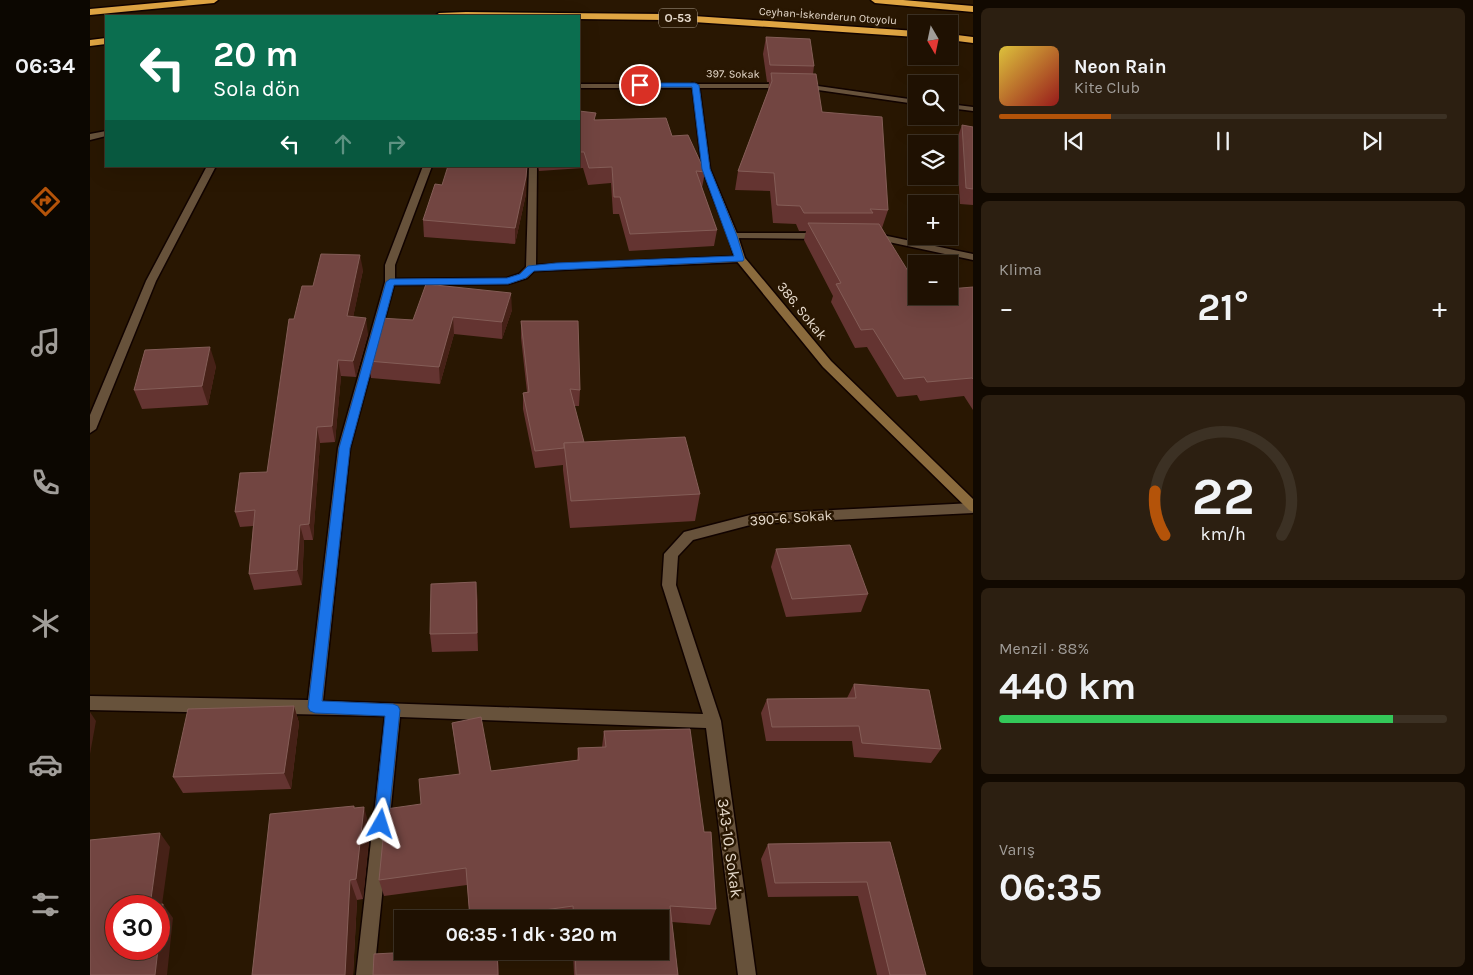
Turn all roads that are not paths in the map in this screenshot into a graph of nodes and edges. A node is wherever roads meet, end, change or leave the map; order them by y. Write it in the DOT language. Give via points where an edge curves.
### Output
graph roads {
  1 [pos="214,0"];
  2 [pos="876,0"];
  3 [pos="973,9"];
  4 [pos="90,12"];
  5 [pos="580,16"];
  6 [pos="908,33"];
  7 [pos="958,38"];
  8 [pos="973,40"];
  9 [pos="105,41"];
  10 [pos="90,43"];
  11 [pos="695,85"];
  12 [pos="580,86"];
  13 [pos="908,101"];
  14 [pos="958,107"];
  15 [pos="973,109"];
  16 [pos="105,134"];
  17 [pos="90,137"];
  18 [pos="211,167"];
  19 [pos="428,167"];
  20 [pos="533,167"];
  21 [pos="733,236"];
  22 [pos="830,236"];
  23 [pos="860,236"];
  24 [pos="973,257"];
  25 [pos="740,259"];
  26 [pos="531,268"];
  27 [pos="390,282"];
  28 [pos="90,429"];
  29 [pos="973,507"];
  30 [pos="90,703"];
  31 [pos="315,707"];
  32 [pos="393,710"];
  33 [pos="713,721"];
  34 [pos="365,975"];
  35 [pos="747,975"];
  1 -- 4 [label="highway"];
  2 -- 3 [label="highway, Ceyhan-İskenderun Otoyolu"];
  5 -- 6 [label="highway, Ceyhan-İskenderun Otoyolu / O-53" via="664,17"];
  7 -- 8 [label="highway"];
  9 -- 10 [label="highway"];
  11 -- 12 [label="street, 397. Sokak"];
  11 -- 13 [label="street, 397. Sokak" via="804,86"];
  11 -- 21 [label="street, 386. Sokak" via="706,169"];
  14 -- 15 [label="street"];
  16 -- 17 [label="street"];
  18 -- 28 [label="street" via="151,281"];
  19 -- 27 [label="street" via="390,265"];
  20 -- 26 [label="street"];
  21 -- 22 [label="street"];
  21 -- 25 [label="street, 386. Sokak"];
  23 -- 24 [label="street"];
  25 -- 26 [label="street"];
  25 -- 29 [label="street, 386. Sokak" via="827,364"];
  26 -- 27 [label="street" via="523,276 508,281"];
  27 -- 31 [label="street" via="344,448"];
  29 -- 33 [label="street, 390-6. Sokak" via="754,519 690,536 671,554 669,585"];
  30 -- 31 [label="street"];
  31 -- 32 [label="street"];
  32 -- 33 [label="street"];
  32 -- 34 [label="street"];
  33 -- 35 [label="street, 343-10. Sokak"];
}
